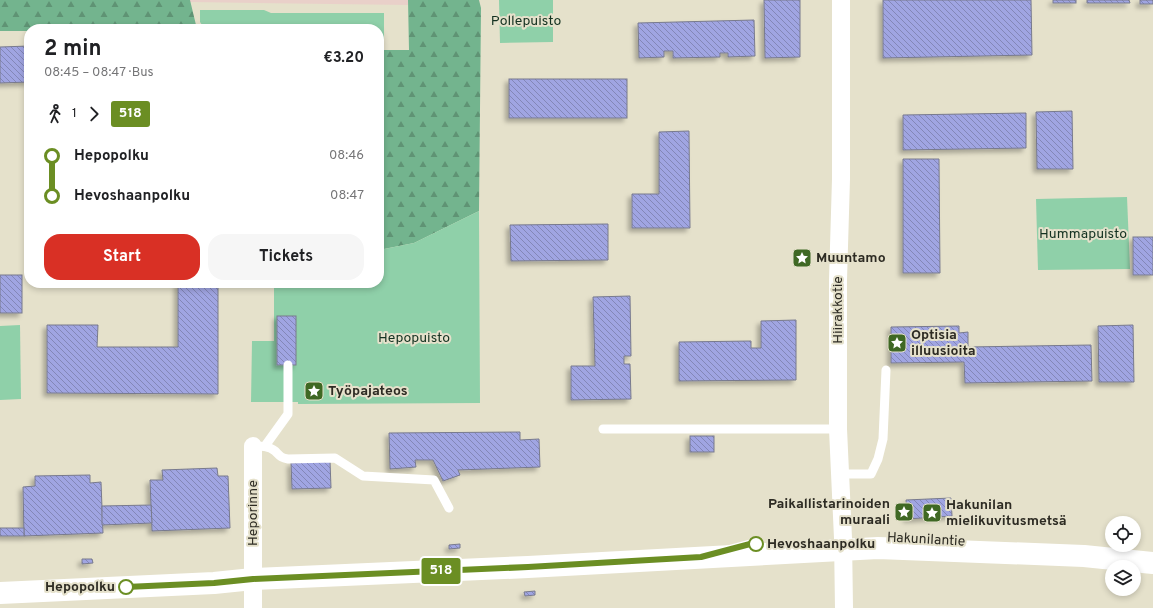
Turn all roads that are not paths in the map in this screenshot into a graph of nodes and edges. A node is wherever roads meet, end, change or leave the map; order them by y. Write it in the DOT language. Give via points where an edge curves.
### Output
graph roads {
  1 [pos="842,0"];
  2 [pos="288,365"];
  3 [pos="886,370"];
  4 [pos="603,429"];
  5 [pos="838,429"];
  6 [pos="259,446"];
  7 [pos="839,474"];
  8 [pos="449,508"];
  9 [pos="843,544"];
  10 [pos="1153,555"];
  11 [pos="1153,563"];
  12 [pos="253,579"];
  13 [pos="0,593"];
  14 [pos="252,608"];
  15 [pos="844,608"];
  1 -- 5 [label="street, Hiirakkotie"];
  2 -- 6 [label="lane" via="288,414"];
  3 -- 7 [label="lane" via="883,439 878,459 871,474"];
  4 -- 5 [label="lane"];
  5 -- 7 [label="street, Hiirakkotie"];
  6 -- 8 [label="lane" via="274,450 282,458 288,459 335,458 363,476 434,480"];
  6 -- 12 [label="street, Heporinne"];
  7 -- 9 [label="street, Hiirakkotie"];
  9 -- 10 [label="main road, Hakunilantie" via="878,538 1119,550"];
  9 -- 11 [label="main road, Hakunilantie" via="1084,556"];
  9 -- 12 [label="main road, Hakunilantie" via="701,557"];
  9 -- 15 [label="street, Hiirakkotie"];
  12 -- 13 [label="main road, Hakunilantie"];
  12 -- 14 [label="street, Heporinne"];
}
